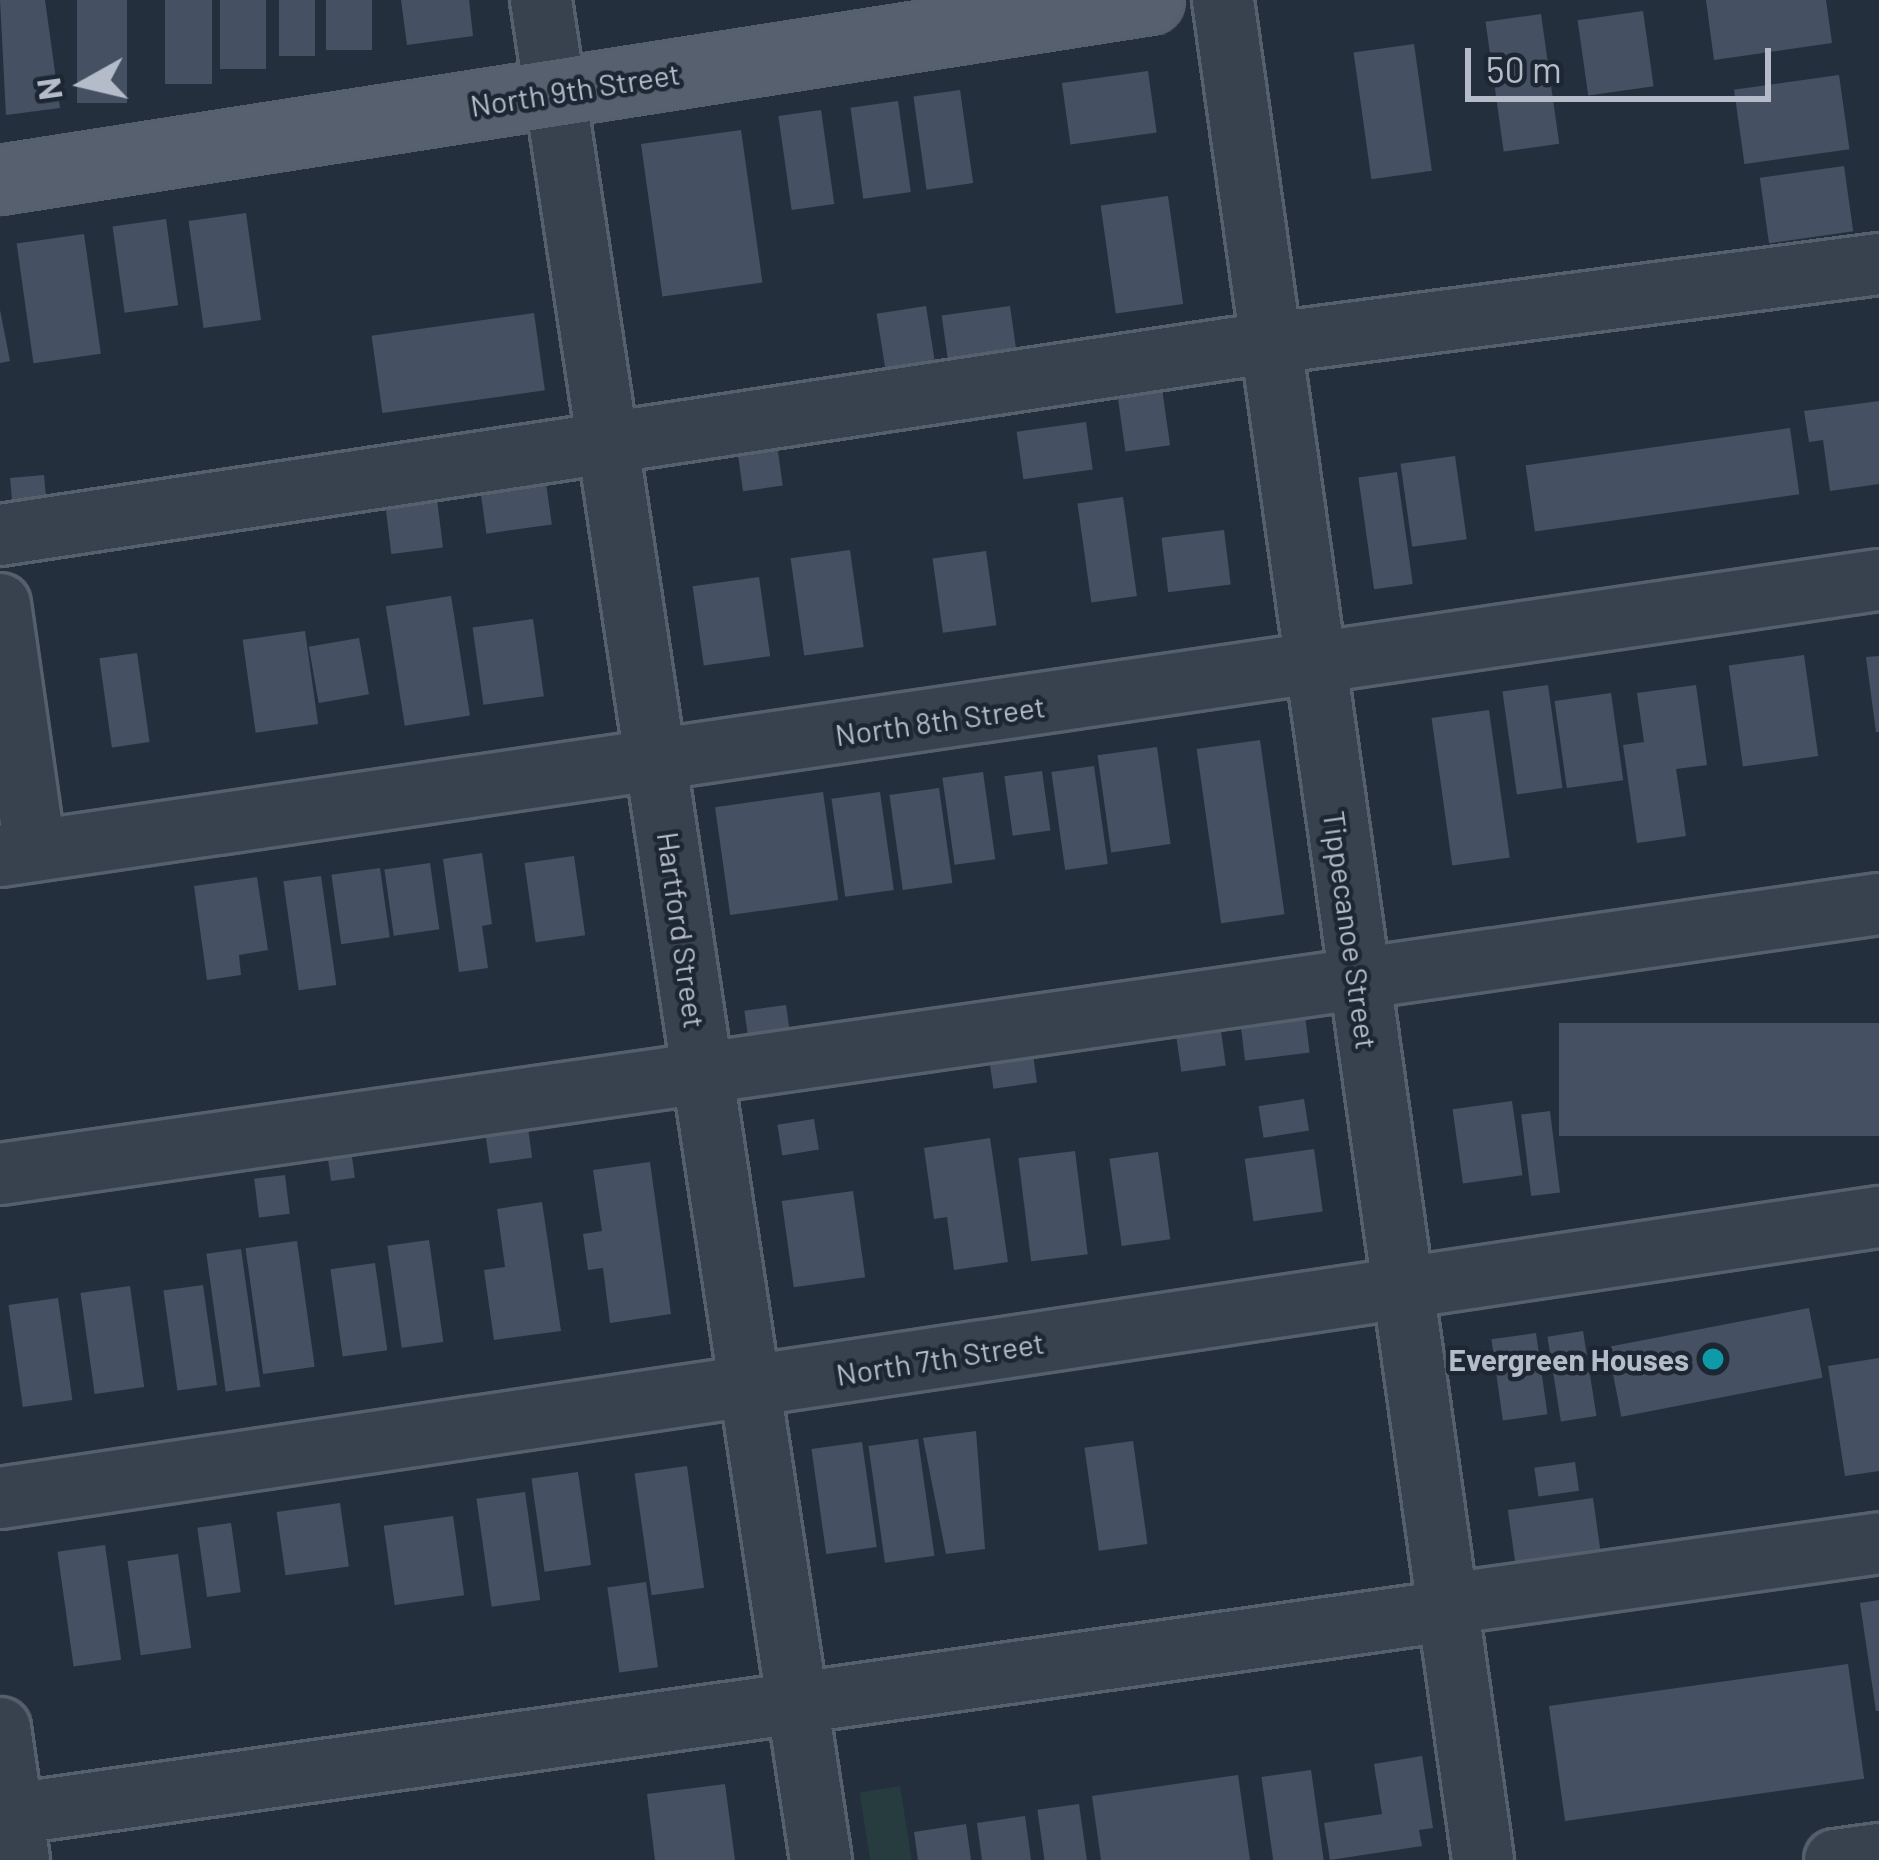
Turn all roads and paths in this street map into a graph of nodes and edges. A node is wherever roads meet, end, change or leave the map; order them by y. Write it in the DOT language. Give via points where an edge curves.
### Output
graph roads {
  1 [pos="541,0"];
  2 [pos="1150,0"];
  3 [pos="1223,0"];
  4 [pos="555,92"];
  5 [pos="0,180"];
  6 [pos="1879,264"];
  7 [pos="1270,343"];
  8 [pos="610,444"];
  9 [pos="0,535"];
  10 [pos="1879,580"];
  11 [pos="0,604"];
  12 [pos="1314,667"];
  13 [pos="657,760"];
  14 [pos="17,853"];
  15 [pos="1879,904"];
  16 [pos="1358,979"];
  17 [pos="703,1071"];
  18 [pos="0,1174"];
  19 [pos="1879,1216"];
  20 [pos="1403,1289"];
  21 [pos="750,1387"];
  22 [pos="0,1498"];
  23 [pos="1879,1544"];
  24 [pos="1447,1607"];
  25 [pos="797,1700"];
  26 [pos="0,1728"];
  27 [pos="15,1837"];
  28 [pos="1879,1854"];
  29 [pos="820,1860"];
  30 [pos="1483,1860"];
  31 [pos="1835,1860"];
  1 -- 4 [label="street, Hartford Street"];
  2 -- 4 [label="main road, North 9th Street"];
  3 -- 7 [label="street, Tippecanoe Street"];
  4 -- 5 [label="main road, North 9th Street"];
  4 -- 8 [label="street, Hartford Street"];
  6 -- 7 [label="street"];
  7 -- 8 [label="street"];
  7 -- 12 [label="street, Tippecanoe Street"];
  8 -- 9 [label="street"];
  8 -- 13 [label="street, Hartford Street"];
  10 -- 12 [label="street, North 8th Street"];
  11 -- 14 [label="street"];
  12 -- 13 [label="street, North 8th Street"];
  12 -- 16 [label="street, Tippecanoe Street"];
  13 -- 14 [label="street, North 8th Street"];
  13 -- 17 [label="street, Hartford Street"];
  15 -- 16 [label="street"];
  16 -- 17 [label="street"];
  16 -- 20 [label="street, Tippecanoe Street"];
  17 -- 18 [label="street"];
  17 -- 21 [label="street, Hartford Street"];
  19 -- 20 [label="street, North 7th Street"];
  20 -- 21 [label="street, North 7th Street"];
  20 -- 24 [label="street, Tippecanoe Street"];
  21 -- 22 [label="street, North 7th Street"];
  21 -- 25 [label="street, Hartford Street"];
  23 -- 24 [label="street"];
  24 -- 25 [label="street"];
  24 -- 30 [label="street, Tippecanoe Street"];
  25 -- 27 [label="street"];
  25 -- 29 [label="street, Hartford Street"];
  26 -- 27 [label="street"];
  28 -- 31 [label="street"];
}
